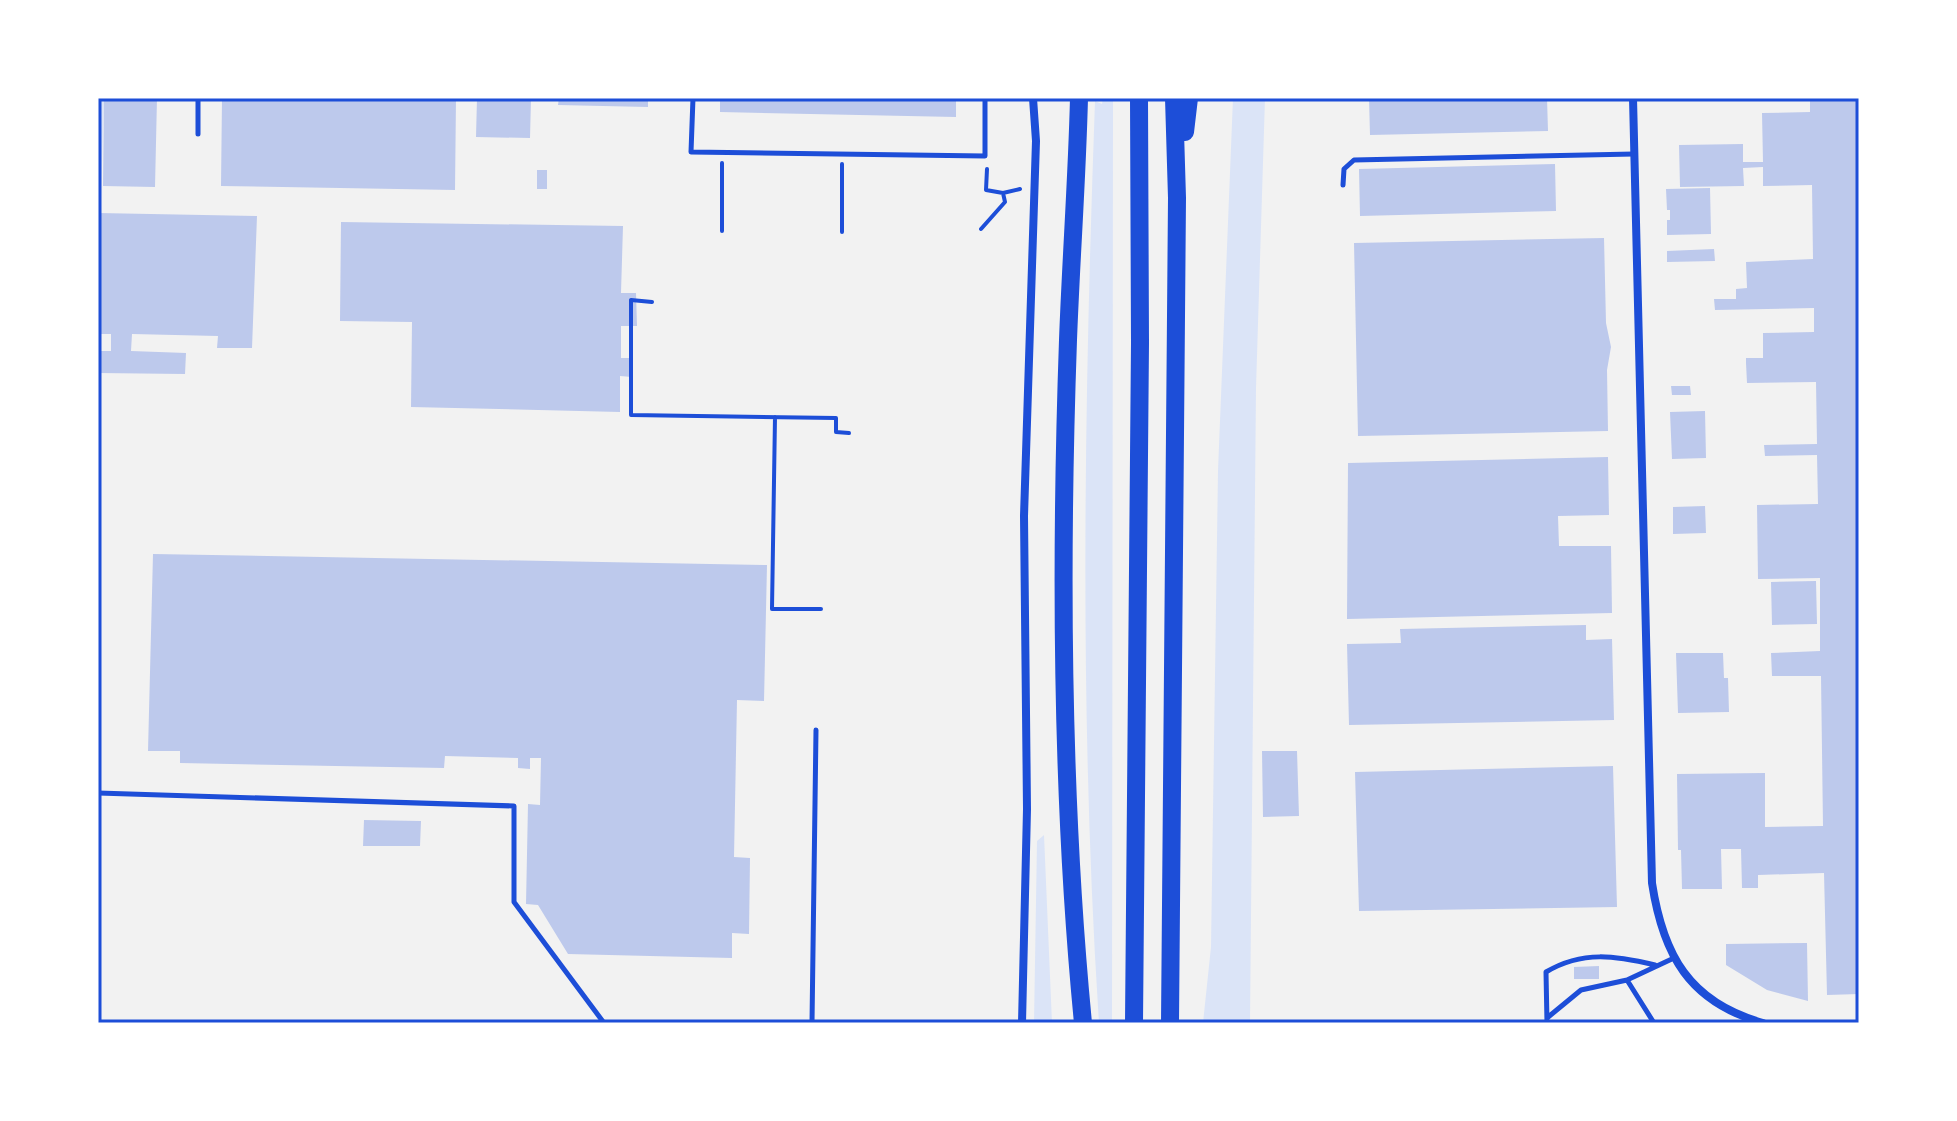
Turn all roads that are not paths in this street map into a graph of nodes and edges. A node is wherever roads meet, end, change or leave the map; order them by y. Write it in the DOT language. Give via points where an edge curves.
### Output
graph roads {
  1 [pos="198,98"];
  2 [pos="693,98"];
  3 [pos="985,98"];
  4 [pos="1033,98"];
  5 [pos="1079,98"];
  6 [pos="1139,98"];
  7 [pos="1174,98"];
  8 [pos="1189,98"];
  9 [pos="1633,98"];
  10 [pos="198,134"];
  11 [pos="1634,154"];
  12 [pos="1343,185"];
  13 [pos="1177,198"];
  14 [pos="816,730"];
  15 [pos="98,793"];
  16 [pos="1674,958"];
  17 [pos="1655,965"];
  18 [pos="1627,980"];
  19 [pos="1547,1021"];
  20 [pos="604,1023"];
  21 [pos="812,1023"];
  22 [pos="1022,1023"];
  23 [pos="1083,1023"];
  24 [pos="1134,1023"];
  25 [pos="1170,1023"];
  26 [pos="1654,1023"];
  27 [pos="1763,1023"];
  1 -- 10 [label="lane"];
  2 -- 3 [label="lane" via="691,152 985,156"];
  4 -- 22 [label="street" via="1024,516 1027,809"];
  5 -- 23 [label="highway" via="1064,556 1069,862"];
  6 -- 24 [label="highway"];
  7 -- 13 [label="highway"];
  8 -- 13 [label="highway"];
  9 -- 11 [label="street"];
  11 -- 12 [label="lane" via="1354,160 1344,169"];
  11 -- 16 [label="street" via="1650,854 1656,909"];
  13 -- 25 [label="highway"];
  14 -- 21 [label="lane"];
  15 -- 20 [label="lane" via="514,806 514,902"];
  16 -- 17 [label="lane"];
  16 -- 27 [label="street" via="1713,1002"];
  17 -- 18 [label="lane"];
  17 -- 19 [label="lane" via="1616,956 1563,962 1546,972"];
  18 -- 19 [label="lane" via="1581,990"];
  18 -- 26 [label="lane"];
}
